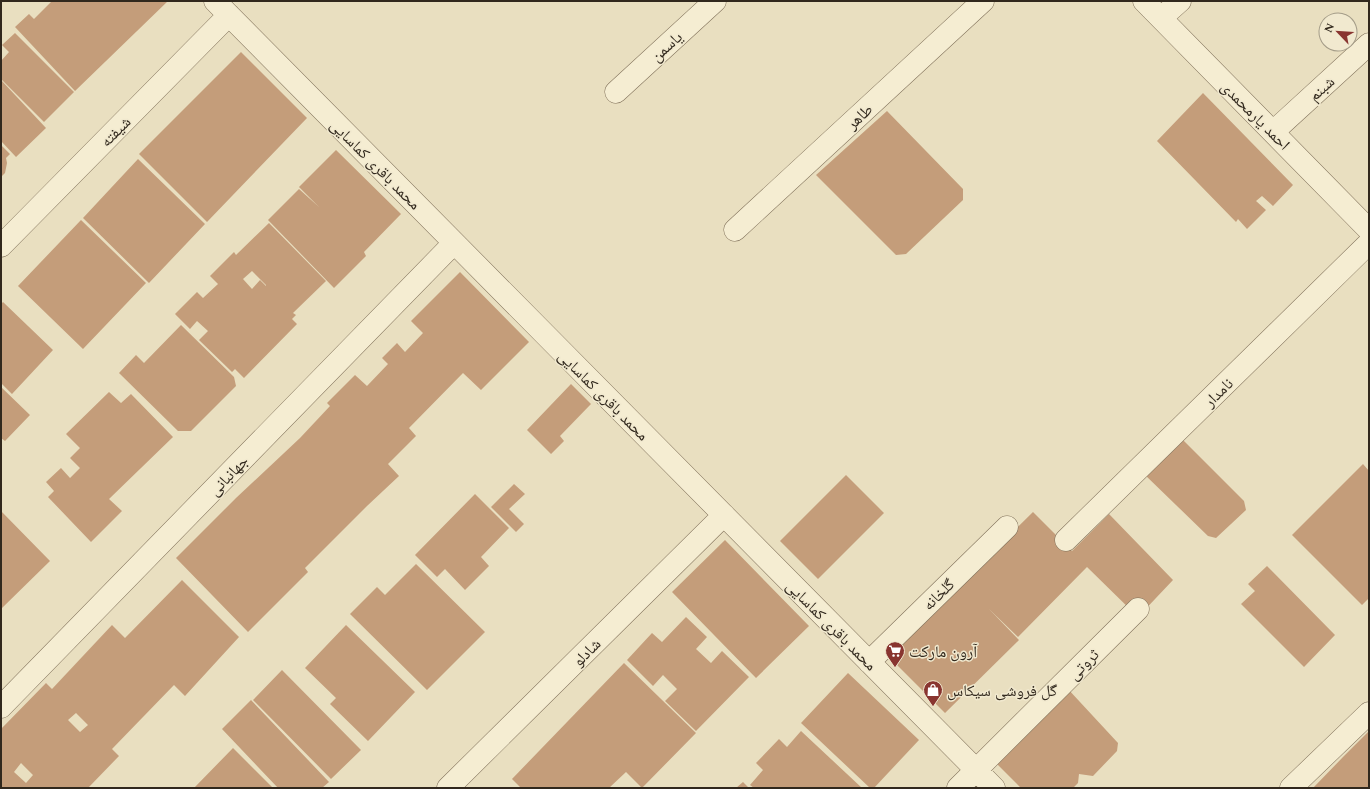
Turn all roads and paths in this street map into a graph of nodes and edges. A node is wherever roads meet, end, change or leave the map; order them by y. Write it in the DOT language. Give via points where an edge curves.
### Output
graph roads {
  1 [pos="715,1"];
  2 [pos="983,1"];
  3 [pos="1144,1"];
  4 [pos="1180,1"];
  5 [pos="222,8"];
  6 [pos="1161,18"];
  7 [pos="1369,44"];
  8 [pos="616,92"];
  9 [pos="1273,132"];
  10 [pos="735,230"];
  11 [pos="1369,230"];
  12 [pos="454,243"];
  13 [pos="1369,244"];
  14 [pos="1,246"];
  15 [pos="724,515"];
  16 [pos="1007,527"];
  17 [pos="1066,540"];
  18 [pos="1138,609"];
  19 [pos="869,662"];
  20 [pos="1,707"];
  21 [pos="1369,713"];
  22 [pos="976,770"];
  23 [pos="448,788"];
  24 [pos="958,788"];
  25 [pos="994,788"];
  26 [pos="1291,788"];
  1 -- 8 [label="street, یاسمن"];
  2 -- 10 [label="street, طاهر"];
  3 -- 6 [label="street, احمد یارمحمدی"];
  4 -- 6 [label="street"];
  5 -- 12 [label="street, محمد باقری کماسایی"];
  5 -- 14 [label="street, شیفته"];
  6 -- 9 [label="street, احمد یارمحمدی"];
  7 -- 9 [label="street, شبنم"];
  9 -- 11 [label="street, احمد یارمحمدی"];
  12 -- 15 [label="street, محمد باقری کماسایی"];
  12 -- 20 [label="street, جهانبانی"];
  13 -- 17 [label="street, نامدار"];
  15 -- 19 [label="street, محمد باقری کماسایی"];
  15 -- 23 [label="street, شادلو"];
  16 -- 19 [label="street, گلخانه"];
  18 -- 22 [label="street, ثروتی"];
  19 -- 22 [label="street, محمد باقری کماسایی"];
  21 -- 26 [label="street"];
  22 -- 24 [label="street, ثروتی"];
  22 -- 25 [label="street, محمد باقری کماسایی"];
}
